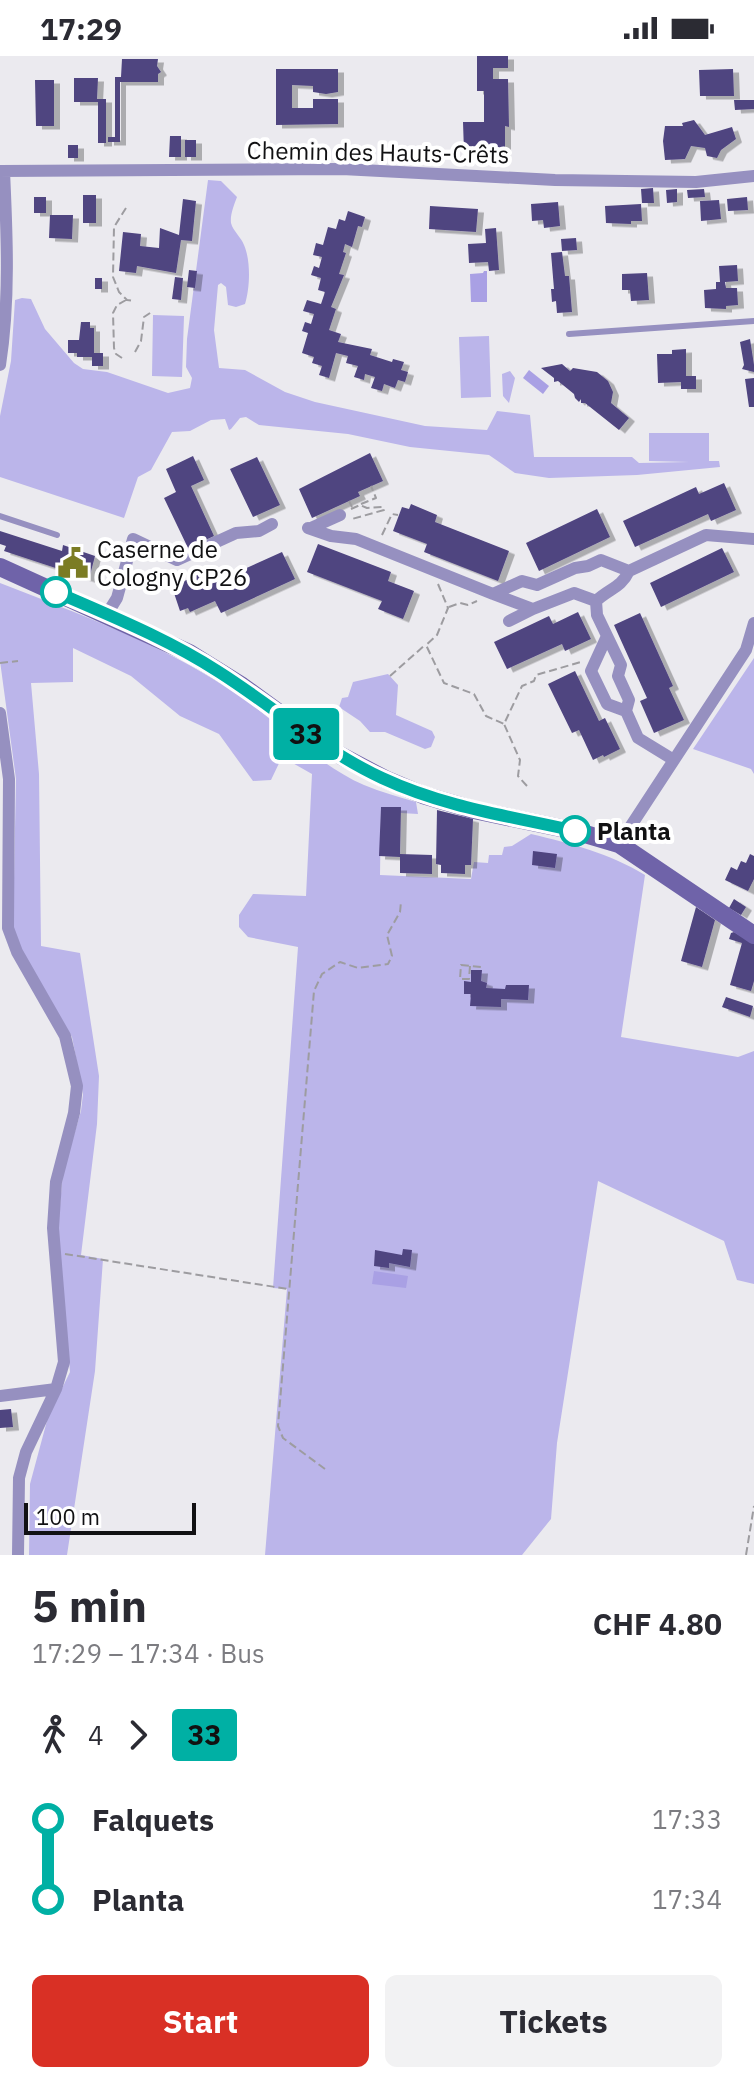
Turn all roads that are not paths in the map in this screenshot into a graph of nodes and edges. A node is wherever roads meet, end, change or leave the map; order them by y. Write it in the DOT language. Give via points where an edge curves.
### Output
graph roads {
  1 [pos="2,171"];
  2 [pos="754,176"];
  3 [pos="754,321"];
  4 [pos="569,334"];
  5 [pos="0,365"];
  6 [pos="0,516"];
  7 [pos="341,517"];
  8 [pos="272,524"];
  9 [pos="57,535"];
  10 [pos="754,539"];
  11 [pos="0,567"];
  12 [pos="629,571"];
  13 [pos="492,594"];
  14 [pos="596,601"];
  15 [pos="533,609"];
  16 [pos="107,614"];
  17 [pos="509,621"];
  18 [pos="754,623"];
  19 [pos="607,636"];
  20 [pos="626,711"];
  21 [pos="0,713"];
  22 [pos="674,760"];
  23 [pos="619,844"];
  24 [pos="754,935"];
  25 [pos="56,1389"];
  26 [pos="0,1396"];
  27 [pos="18,1555"];
  1 -- 2 [label="street, Chemin des Hauts-Crêts" via="342,169 696,182"];
  1 -- 5 [label="street" via="8,239"];
  3 -- 4 [label="lane"];
  6 -- 9 [label="lane"];
  7 -- 13 [label="street" via="310,528 356,539"];
  8 -- 16 [label="street" via="236,533 177,560 133,539 117,598"];
  10 -- 12 [label="street" via="706,535"];
  11 -- 16 [label="main road"];
  12 -- 13 [label="street" via="601,560 537,585 522,581"];
  12 -- 14 [label="street" via="623,583"];
  13 -- 15 [label="street"];
  14 -- 15 [label="street" via="574,593"];
  14 -- 19 [label="street"];
  15 -- 17 [label="street"];
  16 -- 23 [label="main road" via="189,653 330,750 385,779 452,804"];
  18 -- 22 [label="street" via="746,650"];
  19 -- 20 [label="street" via="621,665 618,676 629,700"];
  19 -- 20 [label="street" via="591,671 607,704"];
  20 -- 22 [label="street" via="638,738"];
  21 -- 25 [label="street" via="9,779 8,928 65,1036 77,1086 56,1182 54,1253 64,1348"];
  22 -- 23 [label="street"];
  23 -- 24 [label="main road"];
  25 -- 26 [label="street"];
  25 -- 27 [label="street" via="19,1478"];
}
